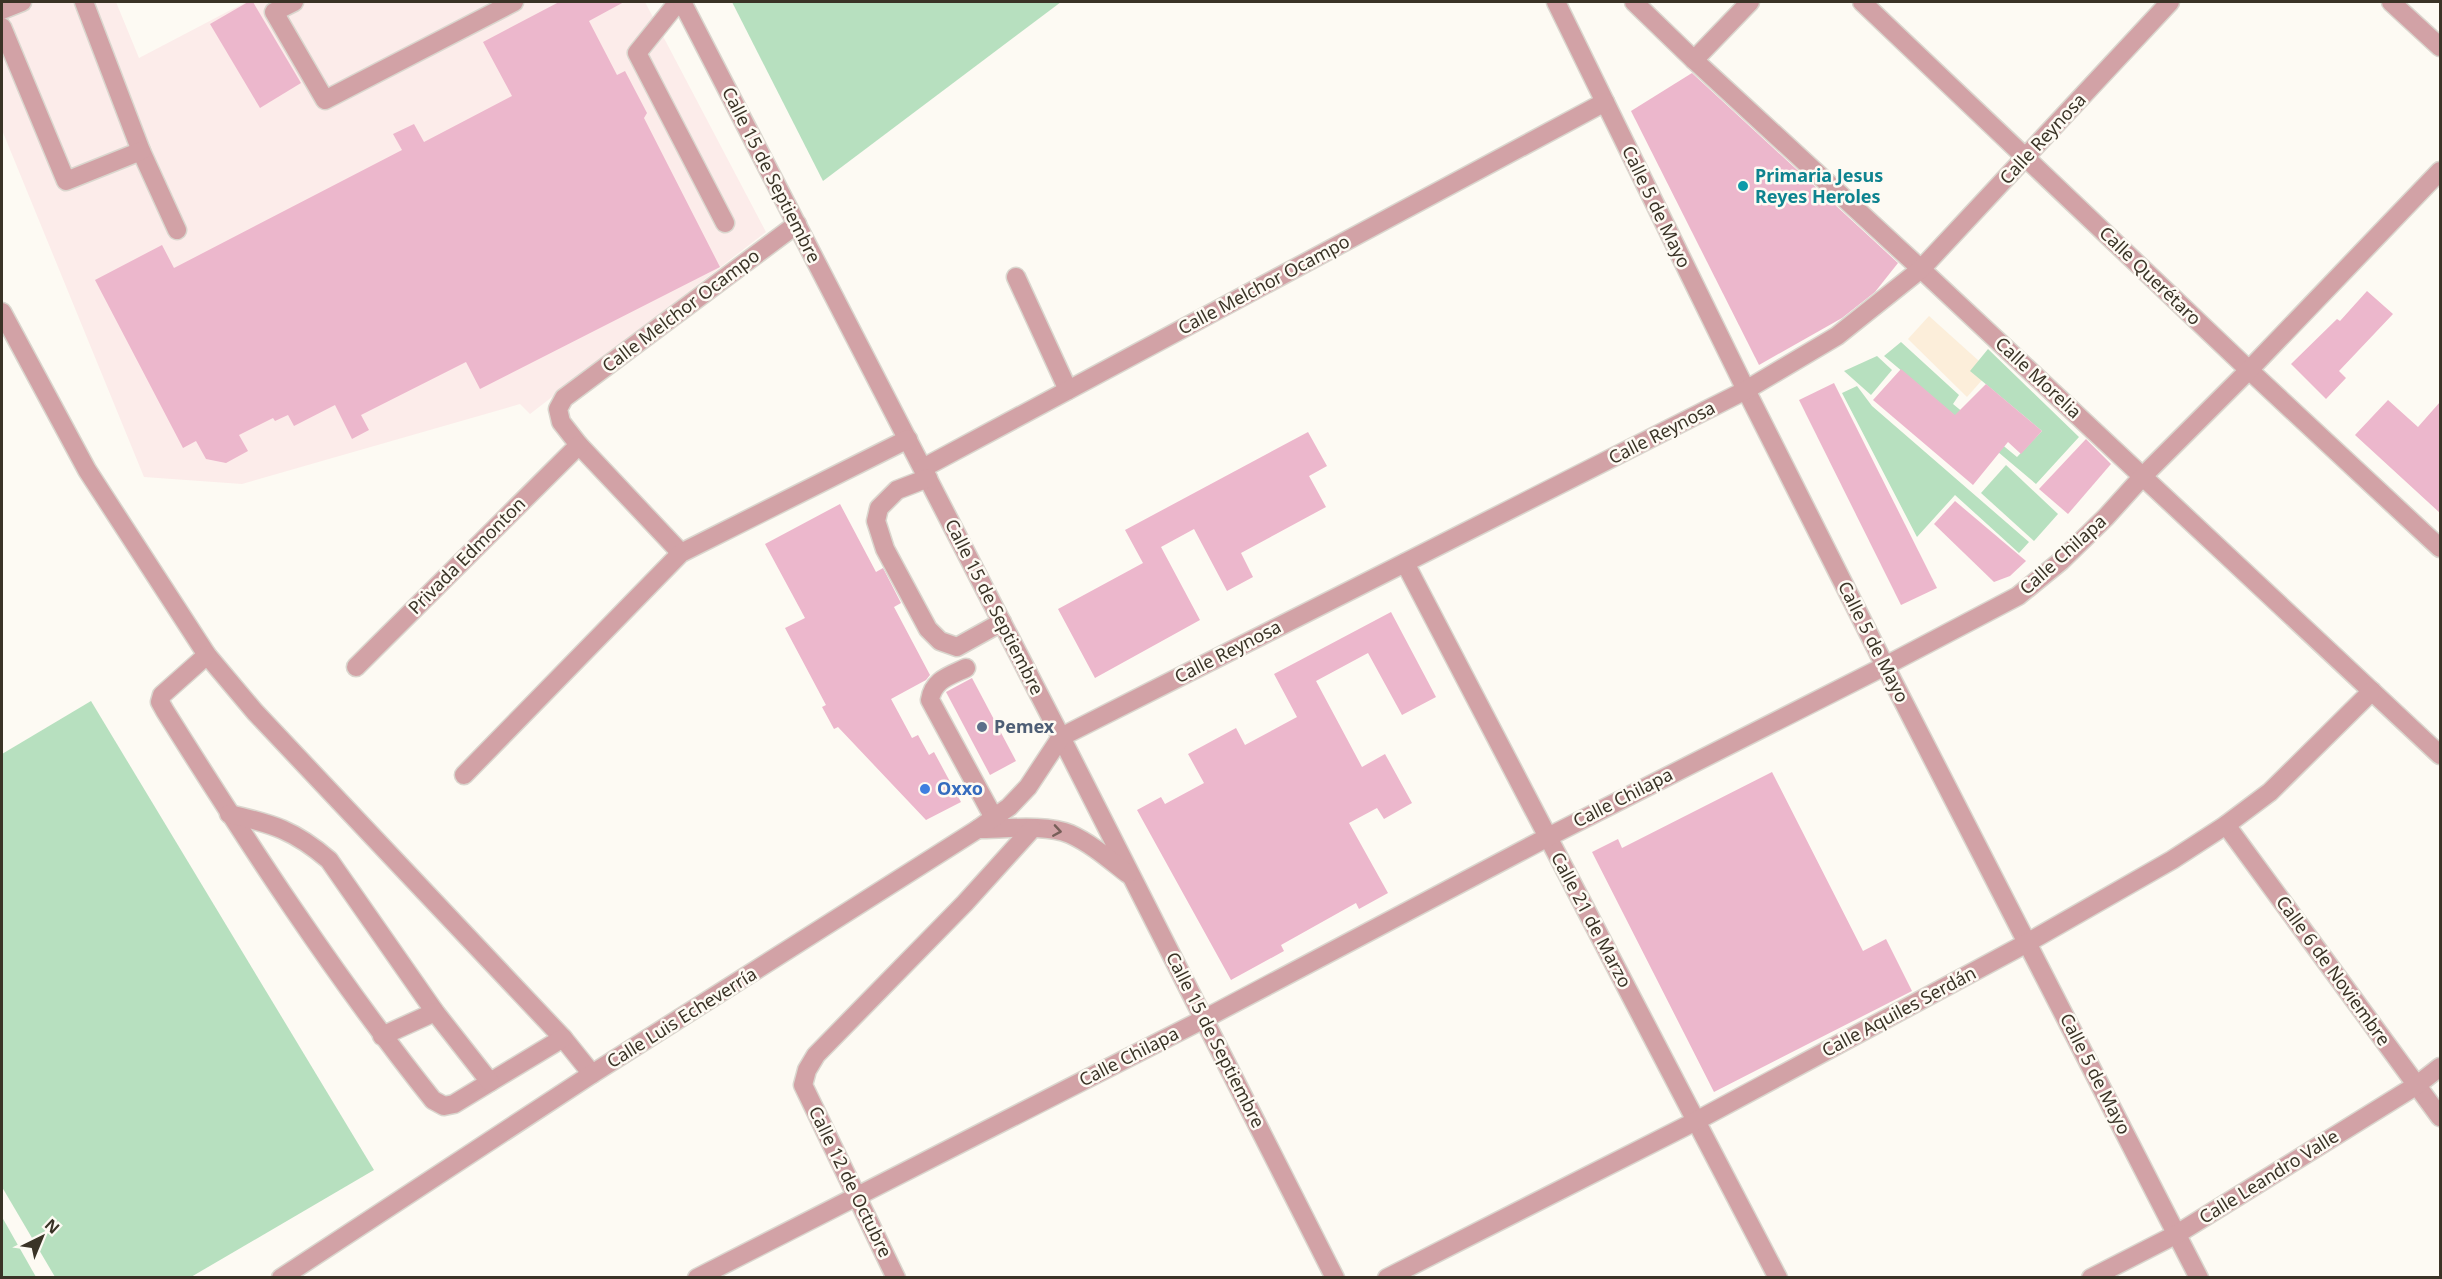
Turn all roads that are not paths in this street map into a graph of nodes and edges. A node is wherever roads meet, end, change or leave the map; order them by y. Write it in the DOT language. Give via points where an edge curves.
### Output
graph roads {
  1 [pos="22,2"];
  2 [pos="84,2"];
  3 [pos="294,2"];
  4 [pos="511,2"];
  5 [pos="680,2"];
  6 [pos="1556,2"];
  7 [pos="1634,2"];
  8 [pos="1750,2"];
  9 [pos="1862,2"];
  10 [pos="2170,2"];
  11 [pos="2391,2"];
  12 [pos="2,10"];
  13 [pos="2,27"];
  14 [pos="2440,47"];
  15 [pos="1694,60"];
  16 [pos="1605,102"];
  17 [pos="141,151"];
  18 [pos="2026,158"];
  19 [pos="2440,171"];
  20 [pos="725,223"];
  21 [pos="797,224"];
  22 [pos="177,230"];
  23 [pos="1921,269"];
  24 [pos="1017,277"];
  25 [pos="2,312"];
  26 [pos="2249,370"];
  27 [pos="1068,390"];
  28 [pos="1746,390"];
  29 [pos="908,439"];
  30 [pos="579,445"];
  31 [pos="925,473"];
  32 [pos="2143,476"];
  33 [pos="2440,548"];
  34 [pos="681,553"];
  35 [pos="1405,563"];
  36 [pos="1002,622"];
  37 [pos="207,655"];
  38 [pos="1885,666"];
  39 [pos="356,667"];
  40 [pos="966,668"];
  41 [pos="2372,691"];
  42 [pos="1061,736"];
  43 [pos="2440,755"];
  44 [pos="464,775"];
  45 [pos="229,814"];
  46 [pos="994,818"];
  47 [pos="2226,825"];
  48 [pos="978,829"];
  49 [pos="1032,829"];
  50 [pos="1548,837"];
  51 [pos="1134,879"];
  52 [pos="2027,943"];
  53 [pos="435,1012"];
  54 [pos="1204,1019"];
  55 [pos="382,1036"];
  56 [pos="562,1038"];
  57 [pos="2440,1067"];
  58 [pos="592,1074"];
  59 [pos="490,1082"];
  60 [pos="2417,1085"];
  61 [pos="2440,1116"];
  62 [pos="1696,1121"];
  63 [pos="856,1195"];
  64 [pos="2177,1234"];
  65 [pos="281,1278"];
  66 [pos="697,1278"];
  67 [pos="896,1278"];
  68 [pos="1335,1278"];
  69 [pos="1387,1278"];
  70 [pos="1778,1278"];
  71 [pos="2091,1278"];
  72 [pos="2199,1278"];
  1 -- 12 [label="street"];
  2 -- 17 [label="street"];
  3 -- 4 [label="street" via="274,12 324,100"];
  5 -- 20 [label="street" via="638,53"];
  5 -- 21 [label="street, Calle 15 de Septiembre"];
  6 -- 16 [label="street, Calle 5 de Mayo"];
  7 -- 15 [label="street, Calle Morelia"];
  8 -- 15 [label="street"];
  9 -- 18 [label="street, Calle Querétaro"];
  10 -- 18 [label="street, Calle Reynosa"];
  11 -- 14 [label="street"];
  13 -- 17 [label="street" via="66,181"];
  15 -- 23 [label="street, Calle Morelia"];
  16 -- 27 [label="street, Calle Melchor Ocampo"];
  16 -- 28 [label="street, Calle 5 de Mayo"];
  17 -- 22 [label="street"];
  18 -- 23 [label="street, Calle Reynosa"];
  18 -- 26 [label="street, Calle Querétaro"];
  19 -- 26 [label="street, Calle Chilapa"];
  21 -- 29 [label="street, Calle 15 de Septiembre"];
  21 -- 30 [label="street, Calle Melchor Ocampo" via="564,398 558,409 561,422"];
  23 -- 28 [label="street, Calle Reynosa" via="1838,336"];
  23 -- 32 [label="street, Calle Morelia"];
  24 -- 27 [label="street"];
  25 -- 37 [label="street" via="87,470"];
  26 -- 32 [label="street, Calle Chilapa"];
  26 -- 33 [label="street, Calle Querétaro"];
  27 -- 31 [label="street, Calle Melchor Ocampo"];
  28 -- 35 [label="street, Calle Reynosa"];
  28 -- 38 [label="street, Calle 5 de Mayo"];
  29 -- 31 [label="street, Calle 15 de Septiembre"];
  29 -- 34 [label="street"];
  30 -- 34 [label="street"];
  30 -- 39 [label="street, Privada Edmonton"];
  31 -- 36 [label="street, Calle 15 de Septiembre"];
  31 -- 36 [label="street, Calle Melchor Ocampo" via="879,507 876,521 885,549 928,629 940,641 957,646"];
  32 -- 38 [label="street, Calle Chilapa" via="2061,561 2018,596"];
  32 -- 41 [label="street, Calle Morelia"];
  34 -- 44 [label="street"];
  35 -- 42 [label="street, Calle Reynosa"];
  35 -- 50 [label="street, Calle 21 de Marzo"];
  36 -- 42 [label="street, Calle 15 de Septiembre"];
  37 -- 45 [label="street" via="162,695 160,702"];
  37 -- 56 [label="street" via="255,712"];
  38 -- 50 [label="street, Calle Chilapa"];
  38 -- 52 [label="street, Calle 5 de Mayo"];
  40 -- 46 [label="street" via="932,688 930,700"];
  41 -- 43 [label="street, Calle Morelia"];
  41 -- 47 [label="street, Calle Aquiles Serdán" via="2270,792"];
  42 -- 46 [label="street, Calle Luis Echeverría" via="1028,787"];
  42 -- 51 [label="street, Calle 15 de Septiembre"];
  45 -- 53 [label="street" via="271,824 305,840 329,860"];
  45 -- 55 [label="street"];
  46 -- 48 [label="street, Calle Luis Echeverría"];
  47 -- 52 [label="street, Calle Aquiles Serdán"];
  47 -- 60 [label="street, Calle 6 de Noviembre"];
  48 -- 49 [label="street"];
  48 -- 58 [label="street, Calle Luis Echeverría"];
  49 -- 51 [label="street, one-way" via="1069,833"];
  49 -- 63 [label="street, Calle 12 de Octubre" via="816,1055 807,1070 803,1086"];
  50 -- 54 [label="street, Calle Chilapa"];
  50 -- 62 [label="street, Calle 21 de Marzo"];
  51 -- 54 [label="street, Calle 15 de Septiembre"];
  52 -- 62 [label="street, Calle Aquiles Serdán"];
  52 -- 64 [label="street, Calle 5 de Mayo"];
  53 -- 55 [label="street"];
  53 -- 59 [label="street"];
  54 -- 63 [label="street, Calle Chilapa"];
  54 -- 68 [label="street, Calle 15 de Septiembre"];
  55 -- 59 [label="street" via="433,1100 444,1106"];
  56 -- 58 [label="street"];
  56 -- 59 [label="street"];
  57 -- 60 [label="street, Calle Leandro Valle"];
  58 -- 65 [label="street, Calle Luis Echeverría"];
  60 -- 61 [label="street, Calle 6 de Noviembre"];
  60 -- 64 [label="street, Calle Leandro Valle"];
  62 -- 69 [label="street, Calle Aquiles Serdán"];
  62 -- 70 [label="street, Calle 21 de Marzo"];
  63 -- 66 [label="street, Calle Chilapa"];
  63 -- 67 [label="street, Calle 12 de Octubre"];
  64 -- 71 [label="street, Calle Leandro Valle"];
  64 -- 72 [label="street, Calle 5 de Mayo"];
}
